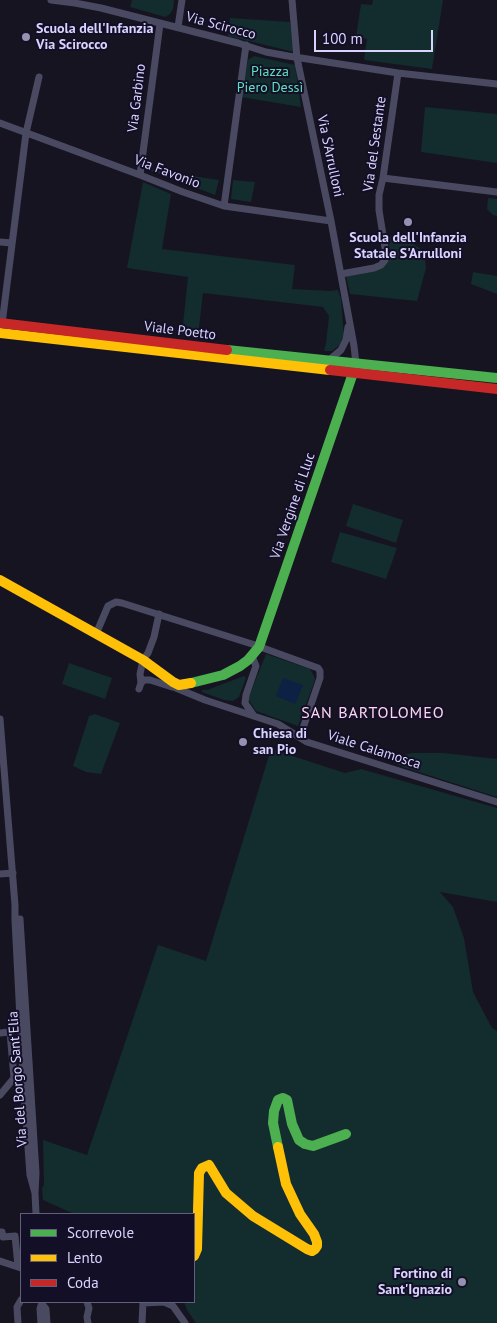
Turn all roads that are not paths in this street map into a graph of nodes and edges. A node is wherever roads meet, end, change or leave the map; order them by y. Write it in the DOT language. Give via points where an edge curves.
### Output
graph roads {
  1 [pos="51,0"];
  2 [pos="182,0"];
  3 [pos="292,0"];
  4 [pos="160,24"];
  5 [pos="178,27"];
  6 [pos="246,45"];
  7 [pos="297,58"];
  8 [pos="398,73"];
  9 [pos="39,77"];
  10 [pos="497,84"];
  11 [pos="0,123"];
  12 [pos="26,133"];
  13 [pos="140,175"];
  14 [pos="383,178"];
  15 [pos="497,192"];
  16 [pos="224,206"];
  17 [pos="331,221"];
  18 [pos="0,242"];
  19 [pos="12,243"];
  20 [pos="341,274"];
  21 [pos="348,317"];
  22 [pos="1,327"];
  23 [pos="328,361"];
  24 [pos="355,369"];
  25 [pos="497,378"];
  26 [pos="497,388"];
  27 [pos="0,580"];
  28 [pos="159,614"];
  29 [pos="96,634"];
  30 [pos="259,647"];
  31 [pos="252,656"];
  32 [pos="143,660"];
  33 [pos="166,678"];
  34 [pos="172,687"];
  35 [pos="254,716"];
  36 [pos="0,719"];
  37 [pos="1,736"];
  38 [pos="300,737"];
  39 [pos="2,766"];
  40 [pos="497,802"];
  41 [pos="12,873"];
  42 [pos="0,874"];
  43 [pos="15,905"];
  44 [pos="21,1031"];
  45 [pos="10,1032"];
  46 [pos="0,1033"];
  47 [pos="14,1078"];
  48 [pos="27,1078"];
  49 [pos="0,1095"];
  50 [pos="346,1134"];
  51 [pos="36,1213"];
  52 [pos="0,1232"];
  53 [pos="195,1254"];
  54 [pos="0,1261"];
  55 [pos="20,1267"];
  56 [pos="20,1302"];
  57 [pos="42,1303"];
  58 [pos="87,1303"];
  59 [pos="143,1303"];
  60 [pos="166,1303"];
  61 [pos="18,1323"];
  62 [pos="41,1323"];
  63 [pos="47,1323"];
  64 [pos="88,1323"];
  65 [pos="142,1323"];
  66 [pos="185,1323"];
  1 -- 4 [label="street, Via Scirocco" via="101,8"];
  2 -- 5 [label="street"];
  3 -- 7 [label="street, Via S'Arrulloni"];
  4 -- 5 [label="street, Via Scirocco"];
  4 -- 13 [label="street, Via Garbino"];
  5 -- 6 [label="street, Via Scirocco"];
  6 -- 7 [label="street, Via Scirocco"];
  6 -- 16 [label="street"];
  7 -- 8 [label="street, Via Scirocco"];
  7 -- 17 [label="street, Via S'Arrulloni"];
  8 -- 10 [label="street, Via Scirocco"];
  8 -- 14 [label="street, Via del Sestante"];
  9 -- 12 [label="street"];
  11 -- 12 [label="street, Via Favonio"];
  12 -- 13 [label="street, Via Favonio"];
  12 -- 19 [label="street"];
  13 -- 16 [label="street, Via Favonio"];
  14 -- 15 [label="street"];
  14 -- 20 [label="street, Via del Sestante" via="379,210 386,254 384,260 374,268"];
  16 -- 17 [label="street, Via Favonio"];
  17 -- 20 [label="street, Via S'Arrulloni"];
  18 -- 19 [label="street"];
  19 -- 22 [label="street"];
  20 -- 21 [label="street, Via S'Arrulloni"];
  21 -- 23 [label="street, Via S'Arrulloni" via="346,340 341,350"];
  21 -- 24 [label="street, Via S'Arrulloni"];
  22 -- 23 [label="street, Viale Poetto"];
  22 -- 24 [label="street, Viale Poetto"];
  23 -- 24 [label="street, Viale Poetto"];
  24 -- 25 [label="street, Viale Poetto"];
  24 -- 26 [label="street, Viale Poetto"];
  24 -- 30 [label="street, Via Vergine di Lluc"];
  27 -- 29 [label="street"];
  28 -- 29 [label="street" via="122,602 112,603"];
  28 -- 30 [label="street"];
  28 -- 32 [label="street" via="154,638"];
  29 -- 32 [label="street"];
  30 -- 31 [label="street, Via Vergine di Lluc"];
  30 -- 38 [label="street" via="320,671"];
  31 -- 33 [label="street, Via Vergine di Lluc" via="223,675 198,682 179,684"];
  31 -- 35 [label="street" via="256,666 245,703"];
  32 -- 33 [label="street"];
  32 -- 34 [label="street, Viale Calamosca" via="140,686 144,680 150,680"];
  33 -- 34 [label="street"];
  34 -- 35 [label="street, Viale Calamosca"];
  35 -- 38 [label="street, Viale Calamosca" via="278,724"];
  36 -- 37 [label="street, Via del Borgo Sant'Elia"];
  37 -- 39 [label="street, Via del Borgo Sant'Elia"];
  38 -- 40 [label="street, Viale Calamosca" via="307,742"];
  39 -- 41 [label="street, Via del Borgo Sant'Elia"];
  41 -- 42 [label="street"];
  41 -- 43 [label="street, Via del Borgo Sant'Elia"];
  43 -- 44 [label="street, Via del Borgo Sant'Elia"];
  43 -- 48 [label="street, Via del Borgo Sant'Elia" via="20,919"];
  44 -- 45 [label="street"];
  44 -- 48 [label="street, Via del Borgo Sant'Elia"];
  45 -- 46 [label="street"];
  45 -- 47 [label="street"];
  47 -- 48 [label="street"];
  47 -- 49 [label="street"];
  48 -- 51 [label="street, Via del Borgo Sant'Elia" via="30,1175"];
  50 -- 53 [label="street" via="314,1146 305,1144 299,1140 289,1117 288,1102 284,1098 277,1102 272,1123 286,1184 314,1234 317,1246 312,1251 253,1216 226,1193 209,1166 199,1173"];
  52 -- 55 [label="street" via="3,1237 15,1236"];
  54 -- 55 [label="street"];
  56 -- 61 [label="street"];
  57 -- 62 [label="street"];
  57 -- 63 [label="street" via="46,1308"];
  58 -- 64 [label="street"];
  59 -- 65 [label="street"];
  60 -- 66 [label="street" via="173,1306"];
}
